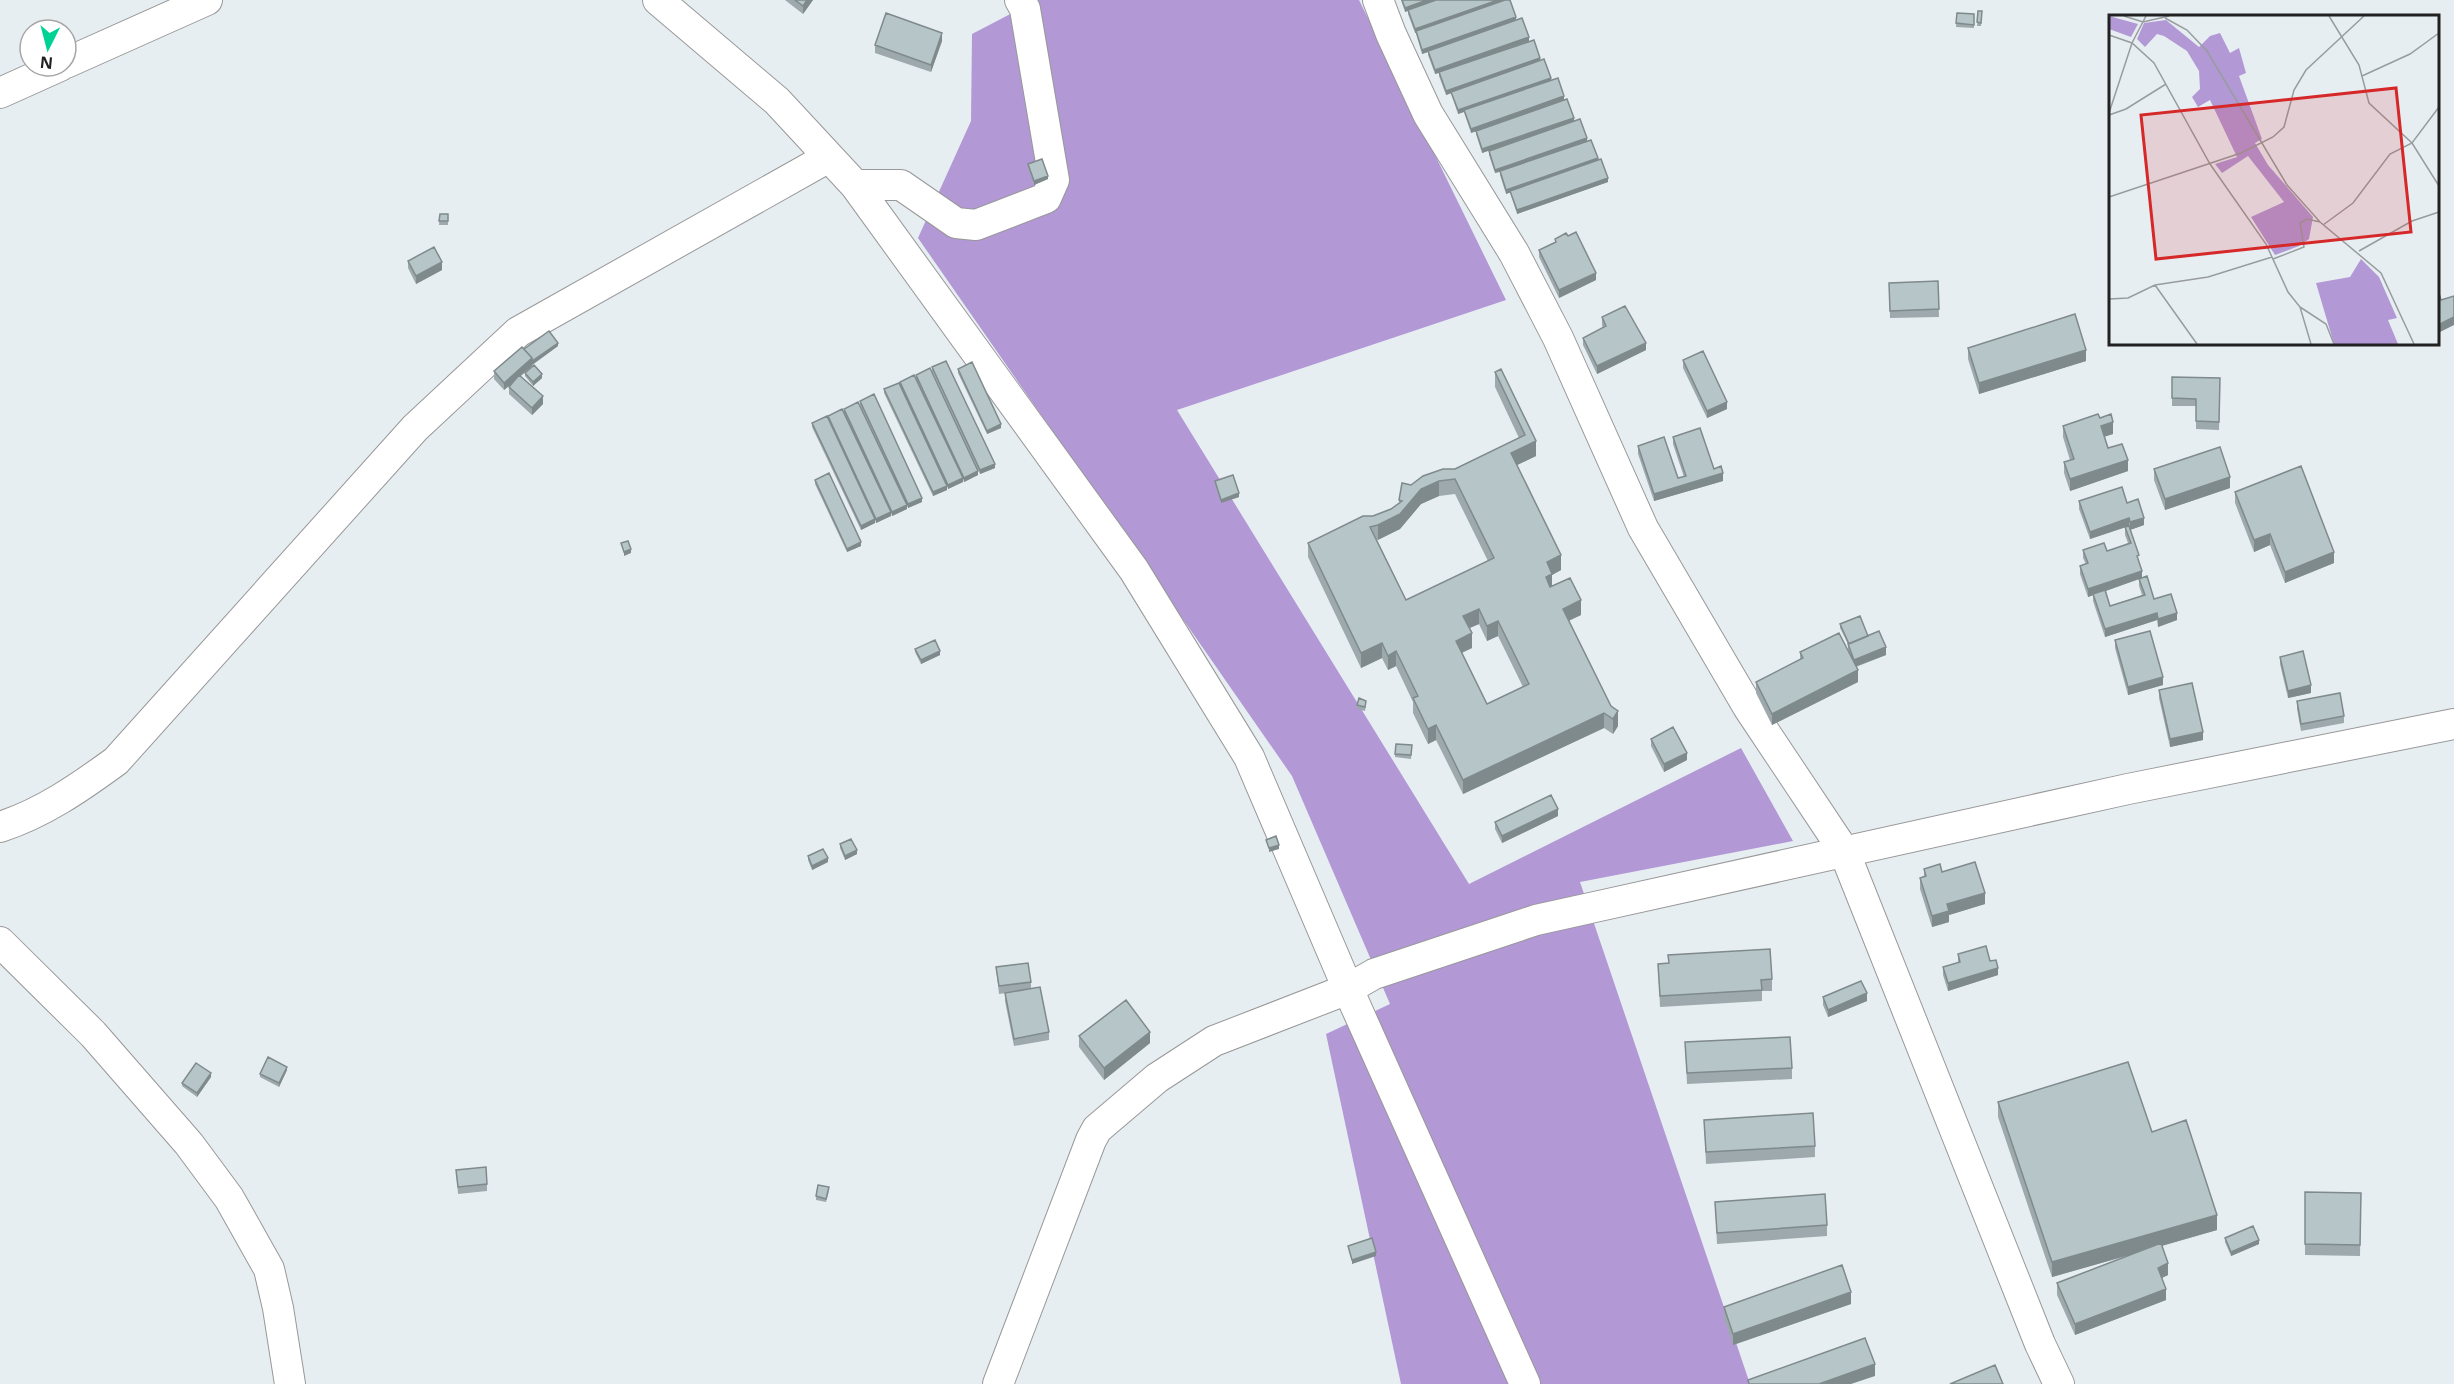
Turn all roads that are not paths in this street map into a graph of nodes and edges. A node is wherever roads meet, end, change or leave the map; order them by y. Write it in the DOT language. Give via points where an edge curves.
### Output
graph roads {
  1 [pos="207,0"];
  2 [pos="658,0"];
  3 [pos="1020,0"];
  4 [pos="1378,0"];
  5 [pos="78,58"];
  6 [pos="33,78"];
  7 [pos="0,93"];
  8 [pos="829,157"];
  9 [pos="855,185"];
  10 [pos="2454,724"];
  11 [pos="0,827"];
  12 [pos="1844,851"];
  13 [pos="0,942"];
  14 [pos="1348,989"];
  15 [pos="290,1384"];
  16 [pos="998,1384"];
  17 [pos="1525,1384"];
  18 [pos="2058,1384"];
  1 -- 5 [label="street"];
  2 -- 8 [label="street" via="777,101"];
  3 -- 9 [label="street" via="1054,180 1046,198 976,225 956,223 901,185"];
  4 -- 12 [label="street" via="1428,114 1514,253 1558,338 1643,528 1748,707"];
  6 -- 7 [label="street"];
  8 -- 9 [label="street"];
  8 -- 11 [label="street" via="518,332 415,428 116,761 70,795"];
  9 -- 14 [label="street" via="1153,599 1249,757"];
  10 -- 12 [label="street"];
  12 -- 14 [label="street" via="1536,920 1374,974"];
  12 -- 18 [label="street"];
  13 -- 15 [label="street" via="93,1035 189,1144 229,1198 268,1269"];
  14 -- 16 [label="street" via="1214,1041 1157,1078 1097,1129"];
  14 -- 17 [label="street"];
}
